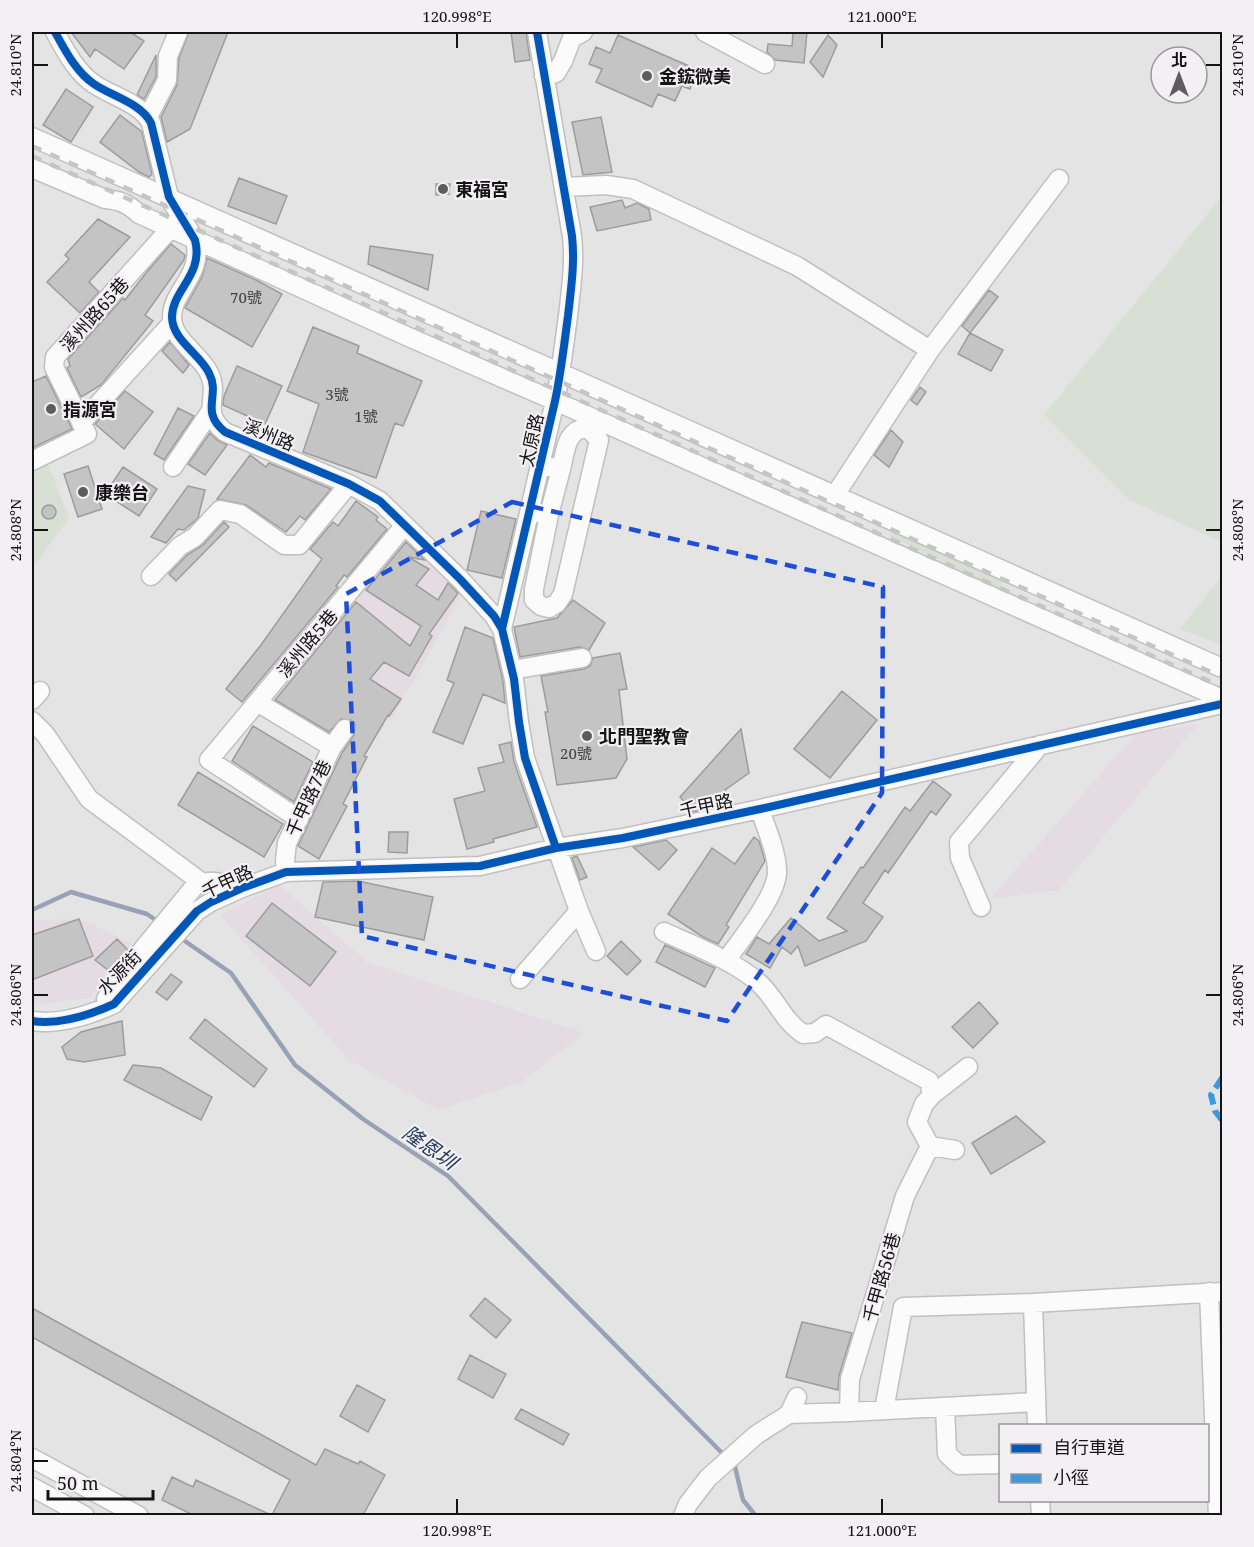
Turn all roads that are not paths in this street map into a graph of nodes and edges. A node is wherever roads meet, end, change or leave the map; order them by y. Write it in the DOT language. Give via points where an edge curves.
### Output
graph roads {
  1 [pos="55,32"];
  2 [pos="178,32"];
  3 [pos="537,32"];
  4 [pos="583,32"];
  5 [pos="705,32"];
  6 [pos="765,64"];
  7 [pos="544,76"];
  8 [pos="148,117"];
  9 [pos="32,136"];
  10 [pos="32,168"];
  11 [pos="1059,178"];
  12 [pos="564,187"];
  13 [pos="169,197"];
  14 [pos="176,222"];
  15 [pos="195,240"];
  16 [pos="393,298"];
  17 [pos="415,308"];
  18 [pos="172,323"];
  19 [pos="382,325"];
  20 [pos="404,335"];
  21 [pos="930,350"];
  22 [pos="561,373"];
  23 [pos="555,400"];
  24 [pos="210,412"];
  25 [pos="81,423"];
  26 [pos="32,461"];
  27 [pos="541,465"];
  28 [pos="173,467"];
  29 [pos="561,469"];
  30 [pos="787,474"];
  31 [pos="349,484"];
  32 [pos="809,484"];
  33 [pos="835,495"];
  34 [pos="777,500"];
  35 [pos="799,510"];
  36 [pos="530,511"];
  37 [pos="549,515"];
  38 [pos="405,525"];
  39 [pos="151,576"];
  40 [pos="1014,576"];
  41 [pos="1039,587"];
  42 [pos="1003,601"];
  43 [pos="1029,612"];
  44 [pos="502,629"];
  45 [pos="582,658"];
  46 [pos="1222,668"];
  47 [pos="512,670"];
  48 [pos="1222,699"];
  49 [pos="258,702"];
  50 [pos="1222,705"];
  51 [pos="32,721"];
  52 [pos="345,729"];
  53 [pos="1040,745"];
  54 [pos="332,747"];
  55 [pos="760,809"];
  56 [pos="299,819"];
  57 [pos="556,848"];
  58 [pos="286,872"];
  59 [pos="201,882"];
  60 [pos="242,888"];
  61 [pos="981,907"];
  62 [pos="579,911"];
  63 [pos="664,932"];
  64 [pos="150,951"];
  65 [pos="596,951"];
  66 [pos="726,961"];
  67 [pos="520,979"];
  68 [pos="32,1021"];
  69 [pos="968,1067"];
  70 [pos="932,1095"];
  71 [pos="930,1146"];
  72 [pos="955,1150"];
  73 [pos="1216,1292"];
  74 [pos="1033,1303"];
  75 [pos="1218,1386"];
  76 [pos="797,1397"];
  77 [pos="1036,1402"];
  78 [pos="945,1407"];
  79 [pos="884,1410"];
  80 [pos="849,1412"];
  81 [pos="789,1414"];
  82 [pos="1037,1424"];
  83 [pos="32,1458"];
  84 [pos="999,1464"];
  85 [pos="32,1487"];
  86 [pos="128,1513"];
  87 [pos="85,1515"];
  88 [pos="683,1515"];
  89 [pos="1218,1515"];
  1 -- 8 [label="street" via="82,75"];
  2 -- 8 [label="street" via="168,56 168,75"];
  3 -- 7 [label="street, 太原路"];
  4 -- 7 [label="street" via="572,38 555,73"];
  5 -- 6 [label="street"];
  7 -- 12 [label="street, 太原路"];
  8 -- 13 [label="street"];
  9 -- 13 [label="street"];
  10 -- 14 [label="street" via="105,199 117,200 139,214"];
  11 -- 21 [label="street"];
  12 -- 21 [label="street" via="606,185 633,189 797,266"];
  12 -- 22 [label="street, 太原路" via="574,254"];
  13 -- 14 [label="street"];
  13 -- 16 [label="street"];
  14 -- 15 [label="street"];
  14 -- 25 [label="street, 溪州路65巷" via="56,357 54,367"];
  15 -- 18 [label="street" via="198,254 173,308"];
  15 -- 19 [label="street"];
  16 -- 17 [label="street"];
  16 -- 19 [label="street"];
  17 -- 20 [label="street"];
  17 -- 22 [label="street"];
  18 -- 24 [label="street" via="211,376"];
  18 -- 25 [label="street"];
  19 -- 20 [label="street"];
  20 -- 23 [label="street"];
  21 -- 33 [label="street"];
  22 -- 23 [label="street, 太原路"];
  22 -- 30 [label="street"];
  23 -- 27 [label="street, 太原路"];
  23 -- 34 [label="street"];
  24 -- 28 [label="street"];
  24 -- 31 [label="street, 溪州路" via="215,424 225,432"];
  25 -- 26 [label="street" via="87,434"];
  27 -- 29 [label="street"];
  27 -- 36 [label="street, 太原路"];
  29 -- 37 [label="street"];
  29 -- 37 [label="street" via="571,434 587,427 599,440 563,594 549,608 534,600 534,589"];
  30 -- 32 [label="street"];
  30 -- 34 [label="street"];
  31 -- 38 [label="street, 溪州路" via="380,501"];
  31 -- 39 [label="street" via="299,545 284,545 240,514 220,510"];
  32 -- 33 [label="street"];
  32 -- 35 [label="street"];
  33 -- 40 [label="street"];
  34 -- 35 [label="street"];
  35 -- 42 [label="street"];
  36 -- 37 [label="street"];
  36 -- 44 [label="street, 太原路"];
  38 -- 44 [label="street, 溪州路" via="460,579"];
  38 -- 49 [label="street, 溪州路5巷"];
  40 -- 41 [label="street"];
  40 -- 42 [label="street"];
  41 -- 43 [label="street"];
  41 -- 46 [label="street"];
  42 -- 43 [label="street"];
  43 -- 48 [label="street"];
  44 -- 47 [label="street, 太原路"];
  45 -- 47 [label="street"];
  47 -- 57 [label="street, 太原路" via="525,758"];
  49 -- 54 [label="street"];
  49 -- 56 [label="street, 溪州路5巷" via="209,760"];
  50 -- 53 [label="street, 千甲路"];
  51 -- 59 [label="street" via="89,799"];
  52 -- 54 [label="street, 千甲路7巷"];
  53 -- 55 [label="street, 千甲路"];
  53 -- 61 [label="street" via="959,842 960,858"];
  54 -- 56 [label="street, 千甲路7巷"];
  55 -- 57 [label="street, 千甲路"];
  55 -- 66 [label="street" via="775,860 776,883"];
  56 -- 58 [label="street, 千甲路7巷" via="287,843"];
  57 -- 58 [label="street, 千甲路" via="480,866"];
  57 -- 62 [label="street"];
  58 -- 60 [label="street, 千甲路"];
  59 -- 60 [label="street"];
  59 -- 64 [label="street" via="183,900"];
  60 -- 64 [label="street, 千甲路" via="197,911"];
  62 -- 65 [label="street"];
  62 -- 67 [label="street"];
  63 -- 66 [label="street"];
  64 -- 68 [label="street, 水源街" via="136,981 114,1004 96,1013 56,1022"];
  66 -- 70 [label="street" via="761,985 790,1024 803,1034 815,1033 826,1025 929,1081"];
  69 -- 70 [label="street"];
  70 -- 71 [label="street" via="917,1122"];
  71 -- 72 [label="street"];
  71 -- 80 [label="street, 千甲路56巷" via="905,1196 849,1379"];
  73 -- 74 [label="street"];
  73 -- 75 [label="street"];
  74 -- 77 [label="street"];
  74 -- 79 [label="street" via="903,1306"];
  75 -- 89 [label="street"];
  76 -- 81 [label="street"];
  77 -- 78 [label="street"];
  77 -- 82 [label="street"];
  78 -- 79 [label="street"];
  78 -- 84 [label="street" via="947,1454 959,1465"];
  79 -- 80 [label="street"];
  80 -- 81 [label="street"];
  81 -- 88 [label="street" via="756,1435 701,1486"];
  83 -- 86 [label="street"];
  85 -- 87 [label="street"];
}
